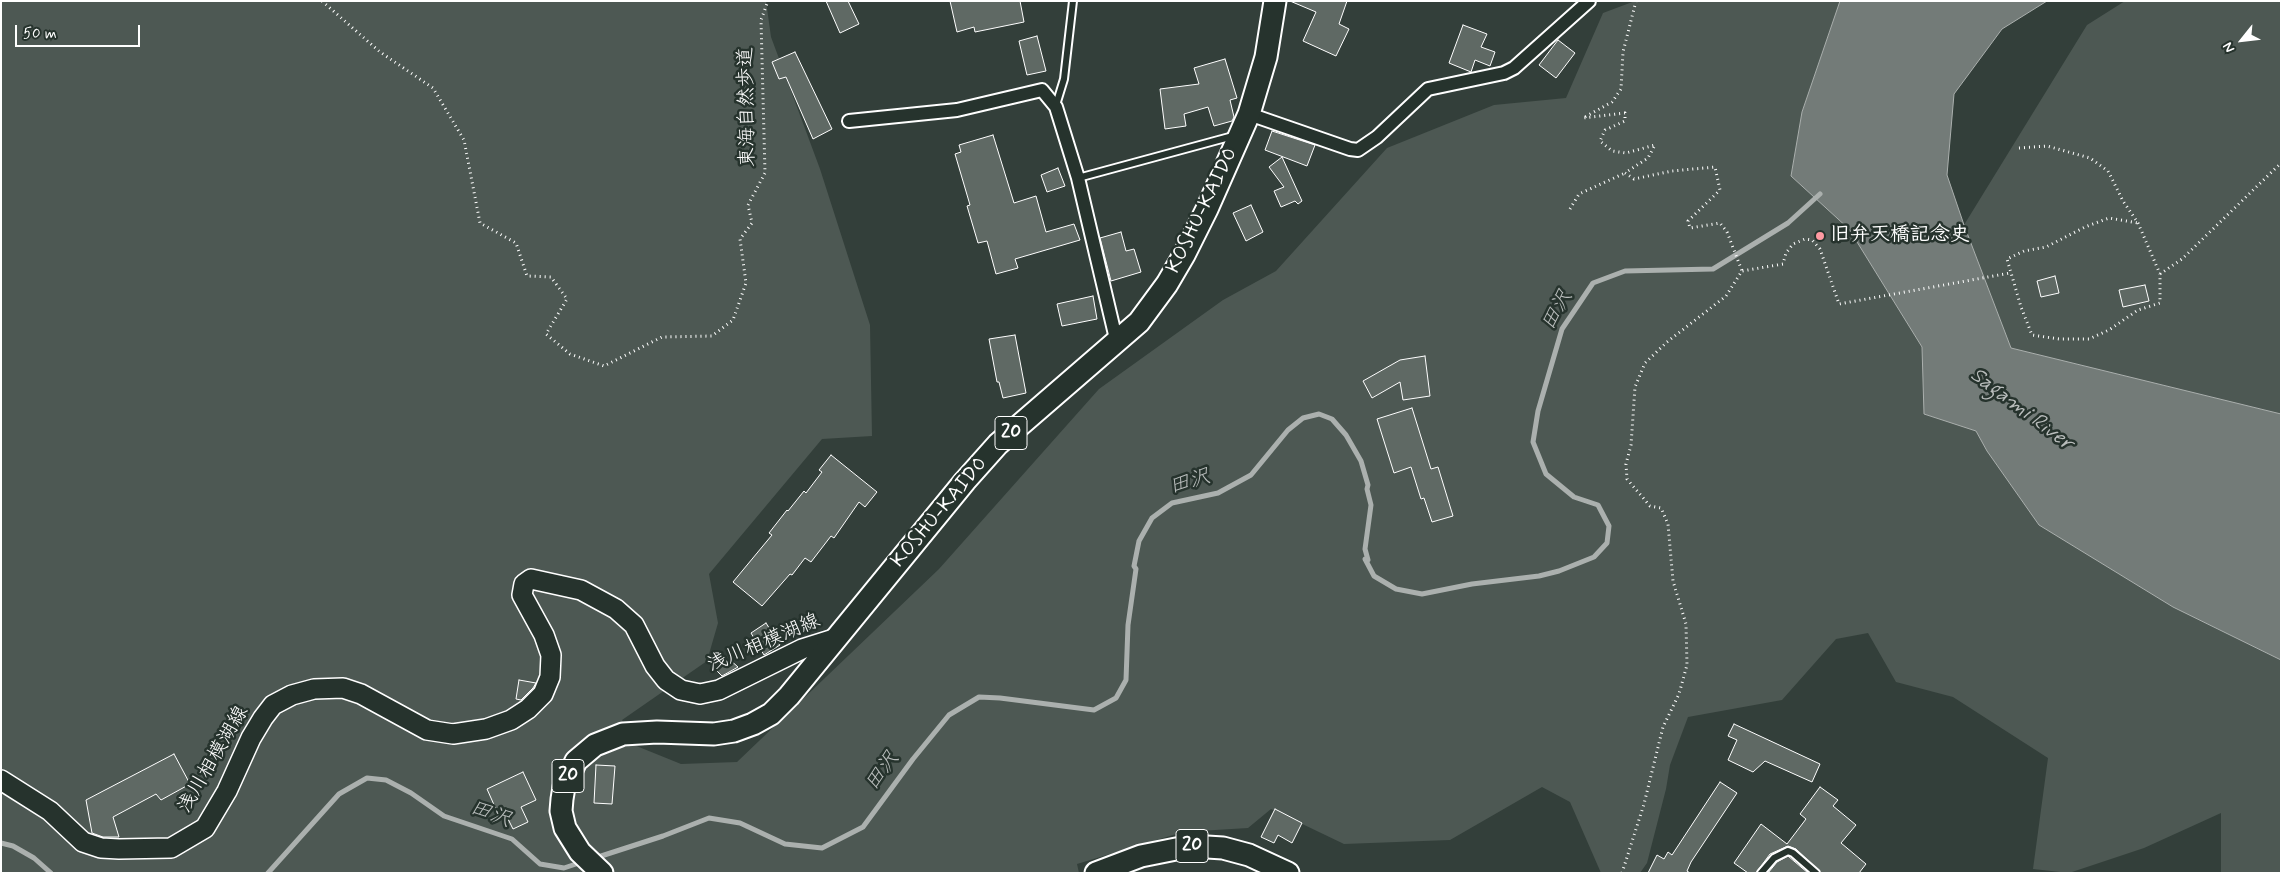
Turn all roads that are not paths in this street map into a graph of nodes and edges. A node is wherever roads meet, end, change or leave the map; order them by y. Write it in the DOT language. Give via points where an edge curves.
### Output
graph roads {
  1 [pos="1073,1"];
  2 [pos="1275,1"];
  3 [pos="1589,1"];
  4 [pos="1056,107"];
  5 [pos="1249,114"];
  6 [pos="849,121"];
  7 [pos="1240,134"];
  8 [pos="1078,178"];
  9 [pos="1117,343"];
  10 [pos="837,638"];
  11 [pos="1,780"];
  12 [pos="602,873"];
  13 [pos="1096,873"];
  14 [pos="1288,873"];
  15 [pos="1761,873"];
  16 [pos="1816,873"];
  1 -- 4 [label="lane" via="1064,79"];
  2 -- 5 [label="highway, KOSHU-KAIDO / 20" via="1266,57"];
  3 -- 5 [label="street" via="1514,68 1428,89 1358,150"];
  4 -- 6 [label="street" via="1042,90 957,110"];
  4 -- 8 [label="street"];
  5 -- 7 [label="highway, KOSHU-KAIDO / 20"];
  7 -- 8 [label="lane"];
  7 -- 9 [label="highway, KOSHU-KAIDO / 20" via="1207,209 1167,284 1139,322"];
  8 -- 9 [label="street"];
  9 -- 10 [label="highway, KOSHU-KAIDO / 20" via="998,444 964,481"];
  10 -- 11 [label="main road, 浅川相模湖線" via="802,650 719,690 700,694 681,690 666,680 634,625 616,610 581,590 532,579 524,584 522,595 551,655 550,677 543,694 511,720 486,729 453,734 427,730 344,688 314,689 292,695 273,706 263,718 205,828 171,848 119,850 83,842 50,811"];
  10 -- 12 [label="highway, KOSHU-KAIDO / 20" via="789,696 771,714 754,724 714,734 623,734 584,753 569,774 561,811 565,828 575,844"];
  13 -- 14 [label="highway, 20" via="1140,856 1190,846 1223,848 1249,855"];
  15 -- 16 [label="lane" via="1774,858 1788,851"];
}
